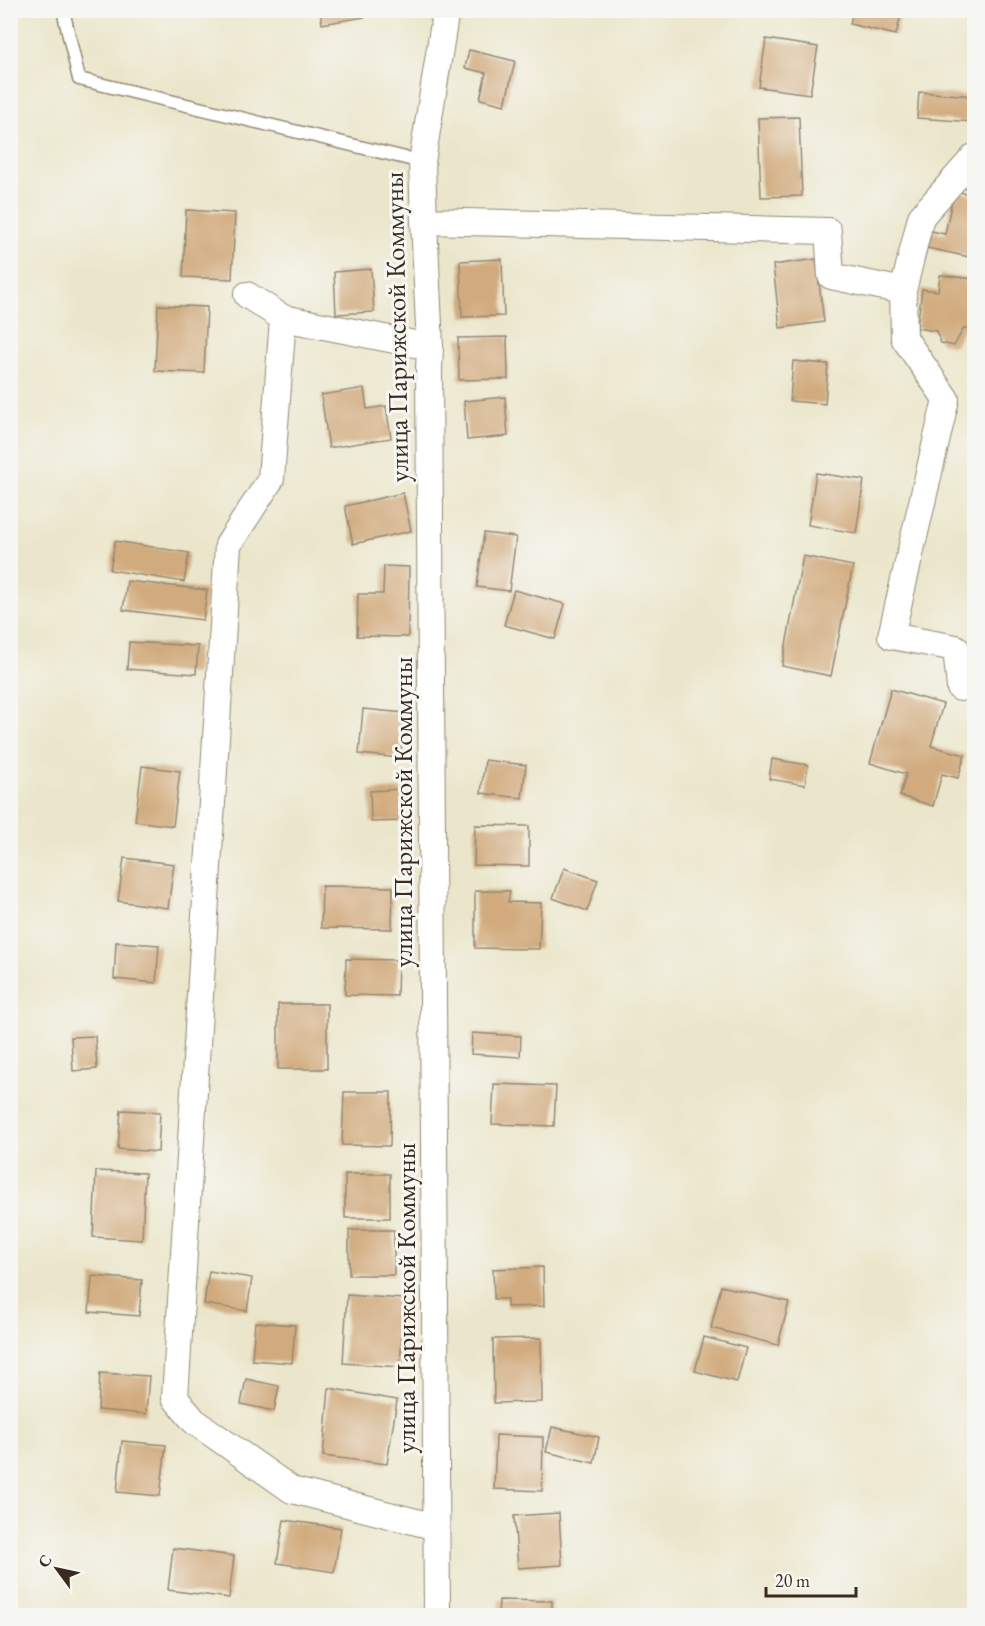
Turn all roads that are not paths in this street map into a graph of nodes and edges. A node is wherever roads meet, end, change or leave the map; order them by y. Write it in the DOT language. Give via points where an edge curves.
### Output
graph roads {
  1 [pos="63,10"];
  2 [pos="446,10"];
  3 [pos="975,157"];
  4 [pos="422,162"];
  5 [pos="424,221"];
  6 [pos="903,291"];
  7 [pos="247,295"];
  8 [pos="283,318"];
  9 [pos="430,347"];
  10 [pos="960,687"];
  11 [pos="436,1527"];
  12 [pos="437,1616"];
  1 -- 4 [label="lane" via="79,79"];
  2 -- 4 [label="street, улица Парижской Коммуны"];
  3 -- 6 [label="street" via="921,217"];
  4 -- 5 [label="street, улица Парижской Коммуны"];
  5 -- 6 [label="street" via="828,231 831,276"];
  5 -- 9 [label="street, улица Парижской Коммуны"];
  6 -- 10 [label="street" via="904,338 946,399 891,636 956,648"];
  7 -- 8 [label="street"];
  8 -- 9 [label="street"];
  8 -- 11 [label="street" via="271,479 228,545 175,1398 194,1421 292,1490"];
  9 -- 11 [label="street, улица Парижской Коммуны"];
  11 -- 12 [label="street, улица Парижской Коммуны"];
}
